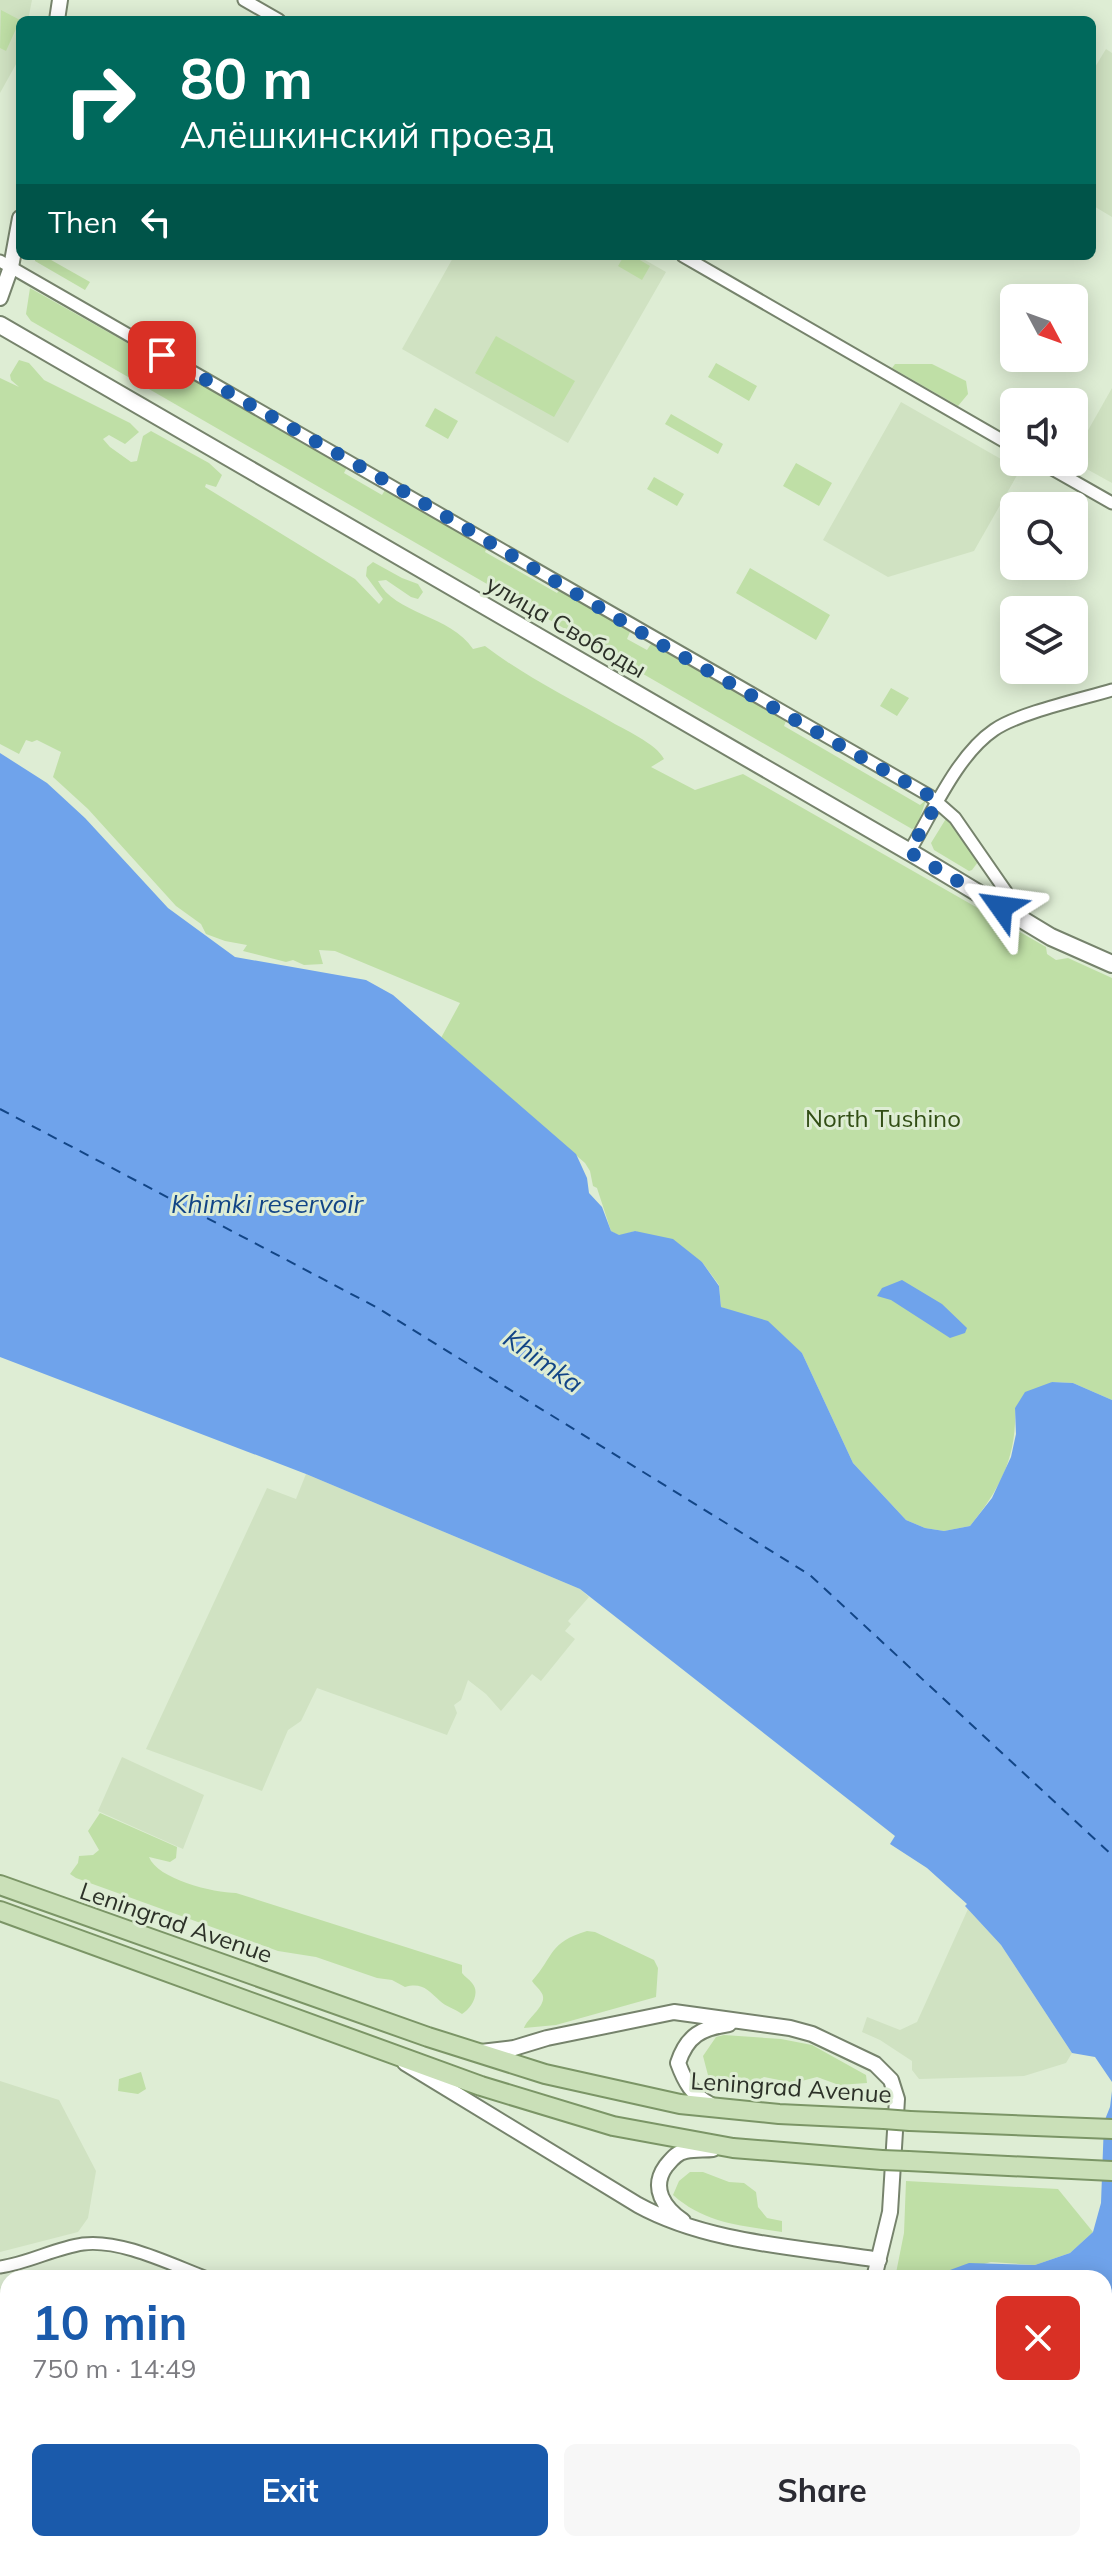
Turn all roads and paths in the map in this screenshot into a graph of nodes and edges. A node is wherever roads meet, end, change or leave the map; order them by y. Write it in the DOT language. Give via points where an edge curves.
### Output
graph roads {
  1 [pos="244,0"];
  2 [pos="272,16"];
  3 [pos="16,231"];
  4 [pos="690,260"];
  5 [pos="6,264"];
  6 [pos="0,298"];
  7 [pos="0,325"];
  8 [pos="1000,439"];
  9 [pos="1065,476"];
  10 [pos="1112,503"];
  11 [pos="1112,690"];
  12 [pos="937,803"];
  13 [pos="909,852"];
  14 [pos="1028,923"];
  15 [pos="1112,964"];
  16 [pos="0,1885"];
  17 [pos="0,1911"];
  18 [pos="742,2021"];
  19 [pos="474,2052"];
  20 [pos="392,2053"];
  21 [pos="722,2109"];
  22 [pos="1112,2129"];
  23 [pos="733,2148"];
  24 [pos="1112,2171"];
  25 [pos="696,2230"];
  26 [pos="879,2260"];
  27 [pos="0,2267"];
  28 [pos="183,2270"];
  29 [pos="876,2270"];
  1 -- 2 [label="street"];
  3 -- 5 [label="street"];
  4 -- 8 [label="street"];
  5 -- 6 [label="street"];
  5 -- 12 [label="street"];
  7 -- 13 [label="main road, улица Свободы"];
  9 -- 10 [label="street"];
  11 -- 12 [label="street" via="991,731"];
  12 -- 13 [label="street"];
  12 -- 14 [label="street" via="955,818"];
  13 -- 14 [label="main road, улица Свободы"];
  14 -- 15 [label="main road, улица Свободы"];
  16 -- 19 [label="main road, Leningrad Avenue"];
  17 -- 20 [label="main road, Leningrad Avenue"];
  18 -- 19 [label="street" via="674,2012"];
  18 -- 21 [label="street" via="696,2032 678,2063 696,2096"];
  18 -- 26 [label="street" via="812,2034 858,2055 891,2080 897,2099 892,2182"];
  19 -- 21 [label="main road, Leningrad Avenue" via="605,2089"];
  20 -- 23 [label="main road, Leningrad Avenue" via="613,2126"];
  20 -- 25 [label="street" via="638,2205"];
  21 -- 22 [label="main road, Leningrad Avenue, bridge"];
  23 -- 24 [label="main road, bridge"];
  23 -- 25 [label="street" via="684,2151 662,2171 658,2190 663,2203"];
  25 -- 26 [label="street"];
  26 -- 29 [label="street"];
  27 -- 28 [label="street" via="63,2248 102,2243"];
}
